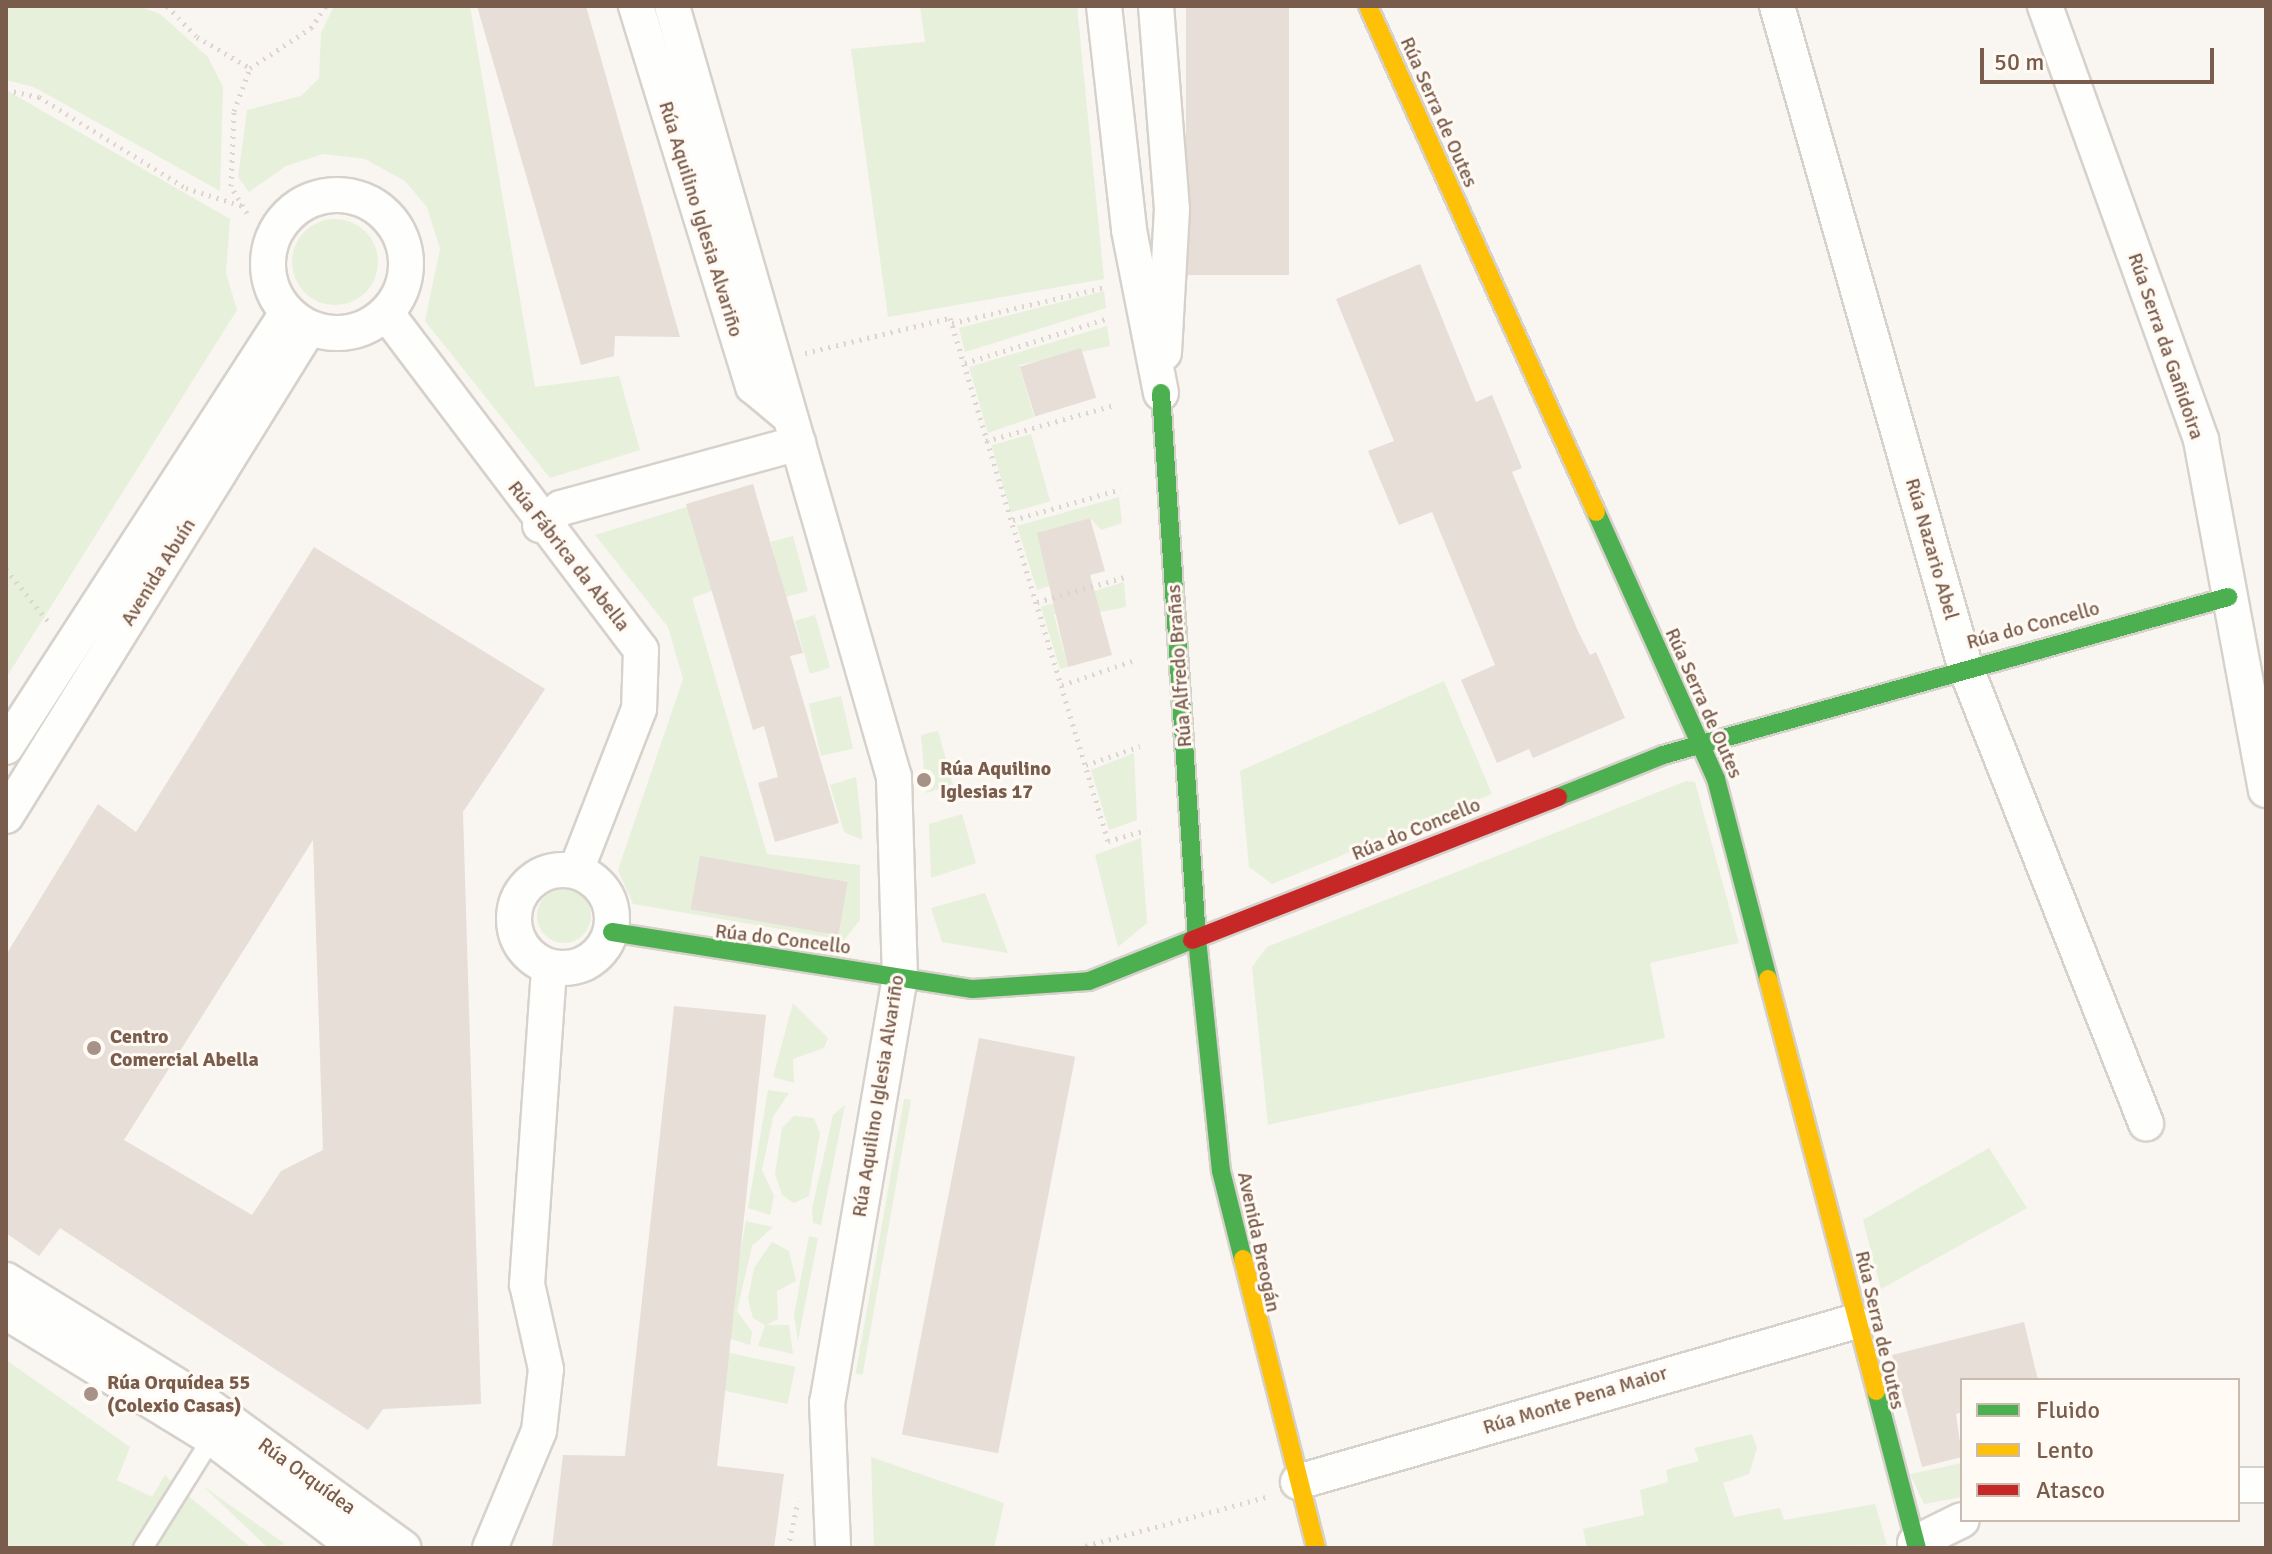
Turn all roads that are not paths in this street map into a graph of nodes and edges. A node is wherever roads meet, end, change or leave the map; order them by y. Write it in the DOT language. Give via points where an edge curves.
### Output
graph roads {
  1 [pos="636,6"];
  2 [pos="672,6"];
  3 [pos="1104,6"];
  4 [pos="1156,6"];
  5 [pos="1368,6"];
  6 [pos="1777,6"];
  7 [pos="2045,6"];
  8 [pos="387,314"];
  9 [pos="298,321"];
  10 [pos="1161,393"];
  11 [pos="794,429"];
  12 [pos="540,525"];
  13 [pos="2228,597"];
  14 [pos="89,615"];
  15 [pos="118,636"];
  16 [pos="1965,666"];
  17 [pos="1700,743"];
  18 [pos="6,747"];
  19 [pos="2266,790"];
  20 [pos="6,816"];
  21 [pos="576,871"];
  22 [pos="612,932"];
  23 [pos="1197,939"];
  24 [pos="549,968"];
  25 [pos="900,977"];
  26 [pos="2146,1123"];
  27 [pos="6,1280"];
  28 [pos="6,1312"];
  29 [pos="1853,1322"];
  30 [pos="212,1438"];
  31 [pos="1298,1482"];
  32 [pos="2240,1485"];
  33 [pos="2266,1485"];
  34 [pos="1960,1521"];
  35 [pos="346,1545"];
  36 [pos="1916,1545"];
  37 [pos="143,1548"];
  38 [pos="403,1548"];
  39 [pos="490,1548"];
  40 [pos="833,1548"];
  41 [pos="1316,1548"];
  1 -- 11 [label="street, Rúa Aquilino Iglesia Alvariño" via="753,386"];
  2 -- 11 [label="street, Rúa Aquilino Iglesia Alvariño"];
  3 -- 10 [label="street, Rúa Alfredo Brañas" via="1129,230"];
  4 -- 10 [label="street, Rúa Alfredo Brañas" via="1172,209"];
  5 -- 17 [label="street, Rúa Serra de Outes"];
  6 -- 16 [label="street, Rúa Nazario Abel"];
  7 -- 13 [label="street, Rúa Serra da Gañidoira" via="2201,440"];
  8 -- 9 [label="street" via="364,329"];
  8 -- 9 [label="street" via="405,282 406,258 388,214 356,196 319,196 288,214 269,245 269,282"];
  8 -- 12 [label="street, Rúa Fábrica da Abella"];
  9 -- 14 [label="street, Avenida Abuín"];
  9 -- 15 [label="street, Avenida Abuín"];
  10 -- 23 [label="street, Rúa Alfredo Brañas"];
  11 -- 12 [label="street" via="561,508"];
  11 -- 25 [label="street, Rúa Aquilino Iglesia Alvariño" via="894,777"];
  12 -- 21 [label="street, Rúa Fábrica da Abella" via="641,650 639,709"];
  13 -- 16 [label="street, Rúa do Concello"];
  13 -- 19 [label="street, Rúa Serra da Gañidoira"];
  14 -- 15 [label="lane"];
  14 -- 18 [label="street, Avenida Abuín"];
  15 -- 20 [label="street, Avenida Abuín"];
  16 -- 17 [label="street, Rúa do Concello"];
  16 -- 26 [label="street, Rúa Nazario Abel"];
  17 -- 23 [label="street, Rúa do Concello"];
  17 -- 29 [label="street, Rúa Serra de Outes" via="1790,1048"];
  21 -- 22 [label="street" via="599,884 612,907"];
  21 -- 24 [label="street" via="549,871 527,884 513,907 514,933 526,955"];
  22 -- 24 [label="street" via="587,962"];
  22 -- 25 [label="street, Rúa do Concello"];
  23 -- 25 [label="street, Rúa do Concello" via="1137,967 1039,989"];
  23 -- 31 [label="street, Avenida Breogán" via="1231,1233"];
  24 -- 39 [label="street" via="527,1284 546,1369 539,1431"];
  25 -- 40 [label="street, Rúa Aquilino Iglesia Alvariño" via="827,1402"];
  27 -- 38 [label="street, Rúa Orquídea" via="199,1399"];
  28 -- 30 [label="street, Rúa Orquídea"];
  29 -- 31 [label="street, Rúa Monte Pena Maior"];
  29 -- 36 [label="street, Rúa Serra de Outes"];
  30 -- 35 [label="street, Rúa Orquídea"];
  30 -- 37 [label="lane"];
  31 -- 41 [label="street, Avenida Breogán"];
  32 -- 33 [label="street"];
  34 -- 36 [label="street"];
}
